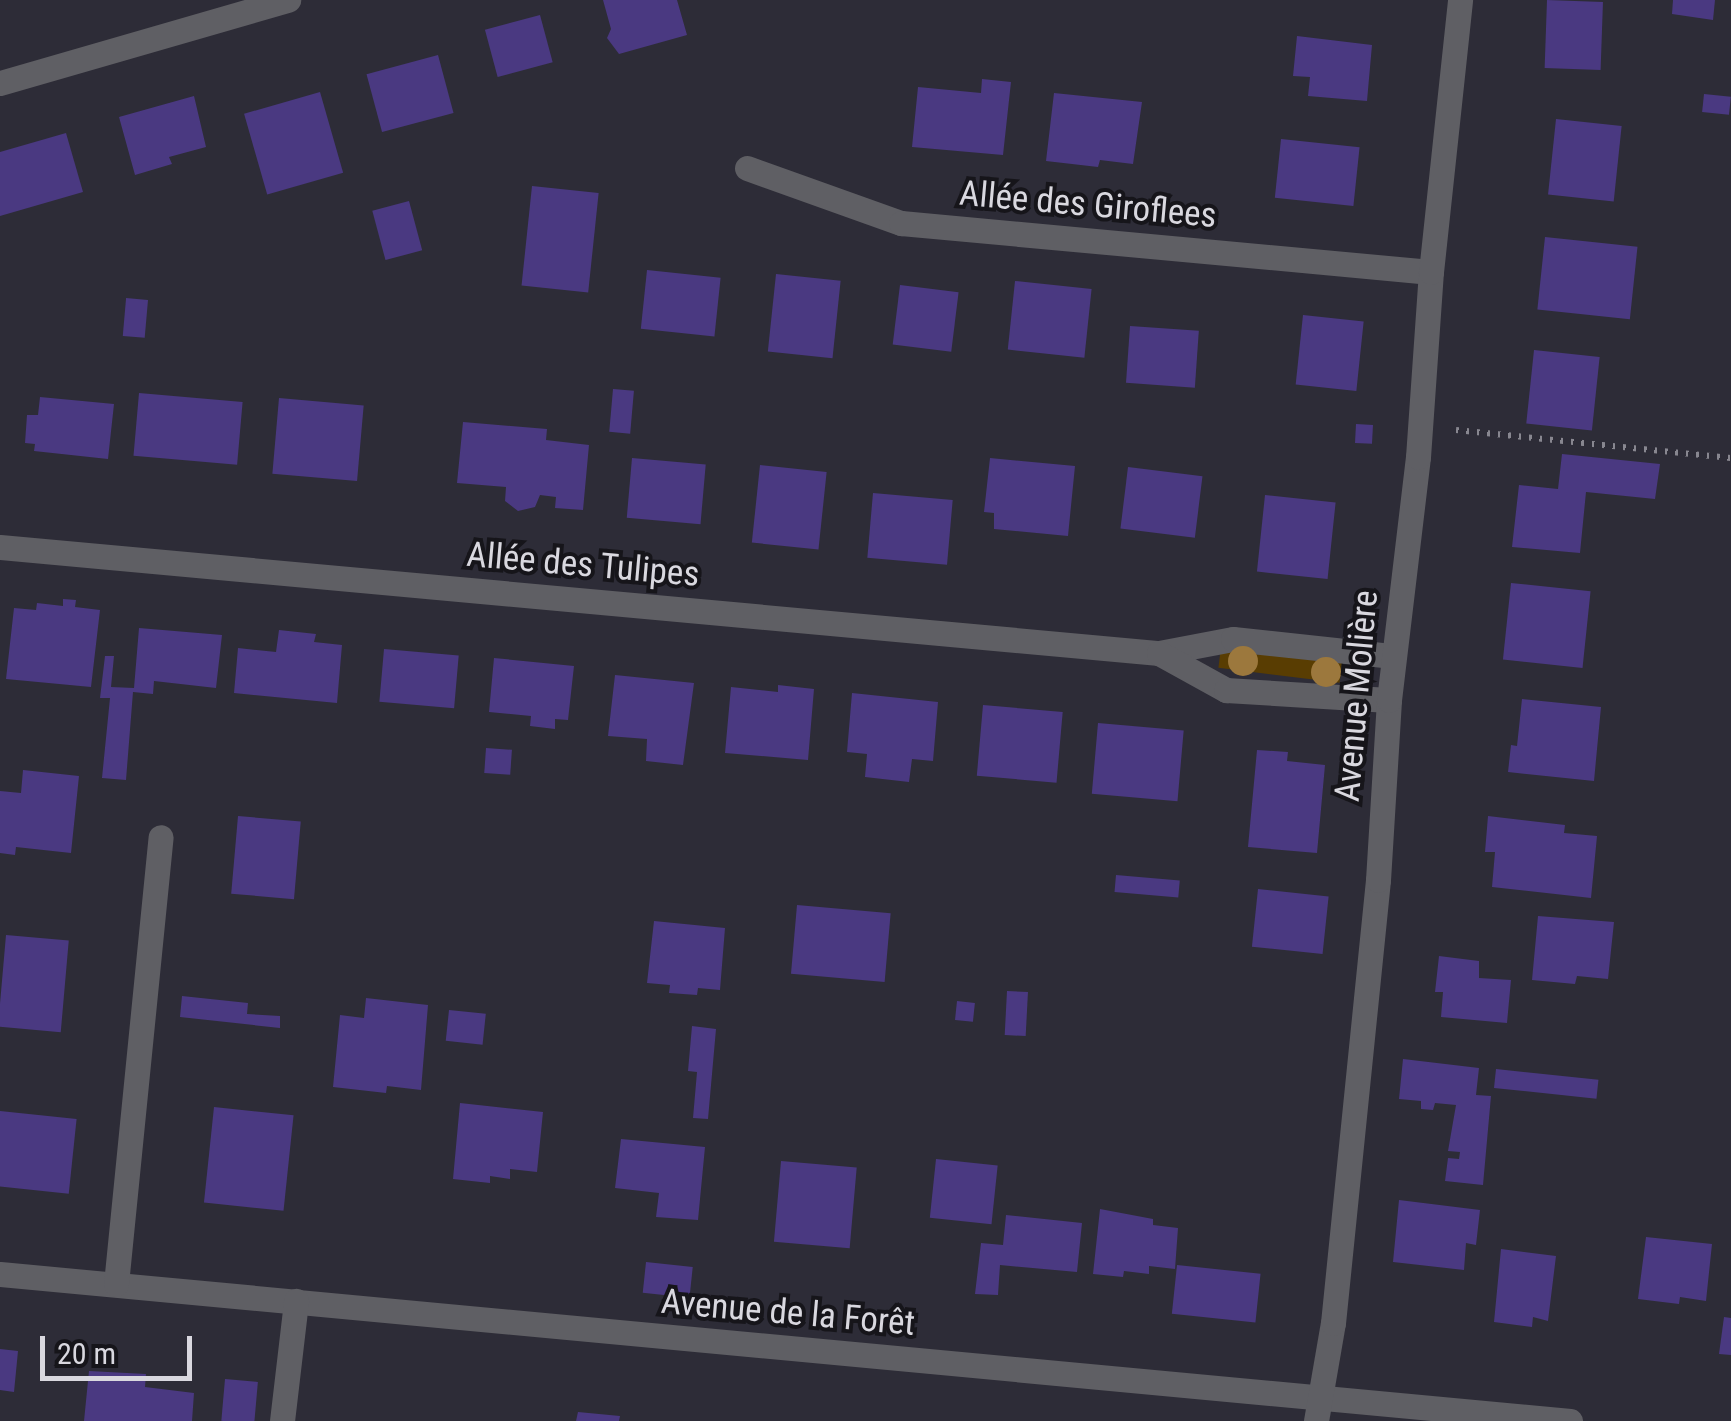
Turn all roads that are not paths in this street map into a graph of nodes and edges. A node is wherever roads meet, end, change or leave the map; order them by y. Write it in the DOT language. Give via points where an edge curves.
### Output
graph roads {
  1 [pos="288,0"];
  2 [pos="1460,0"];
  3 [pos="0,83"];
  4 [pos="747,168"];
  5 [pos="1431,272"];
  6 [pos="0,547"];
  7 [pos="1159,652"];
  8 [pos="1393,656"];
  9 [pos="1389,700"];
  10 [pos="161,837"];
  11 [pos="0,1274"];
  12 [pos="116,1284"];
  13 [pos="296,1301"];
  14 [pos="1318,1410"];
  15 [pos="282,1421"];
  16 [pos="1570,1421"];
  1 -- 3 [label="street"];
  2 -- 5 [label="street, Avenue Molière"];
  4 -- 5 [label="street, Allée des Giroflees" via="901,222"];
  5 -- 8 [label="street, Avenue Molière"];
  6 -- 7 [label="street, Allée des Tulipes"];
  7 -- 8 [label="street, Allée des Tulipes" via="1232,639"];
  7 -- 9 [label="street, Allée des Tulipes" via="1226,690"];
  8 -- 9 [label="street, Avenue Molière"];
  9 -- 14 [label="street, Avenue Molière" via="1374,919 1333,1323"];
  10 -- 12 [label="street"];
  11 -- 12 [label="street, Avenue de la Forêt"];
  12 -- 13 [label="street, Avenue de la Forêt"];
  13 -- 14 [label="street, Avenue de la Forêt"];
  13 -- 15 [label="street"];
  14 -- 16 [label="street, Avenue de la Forêt"];
}
